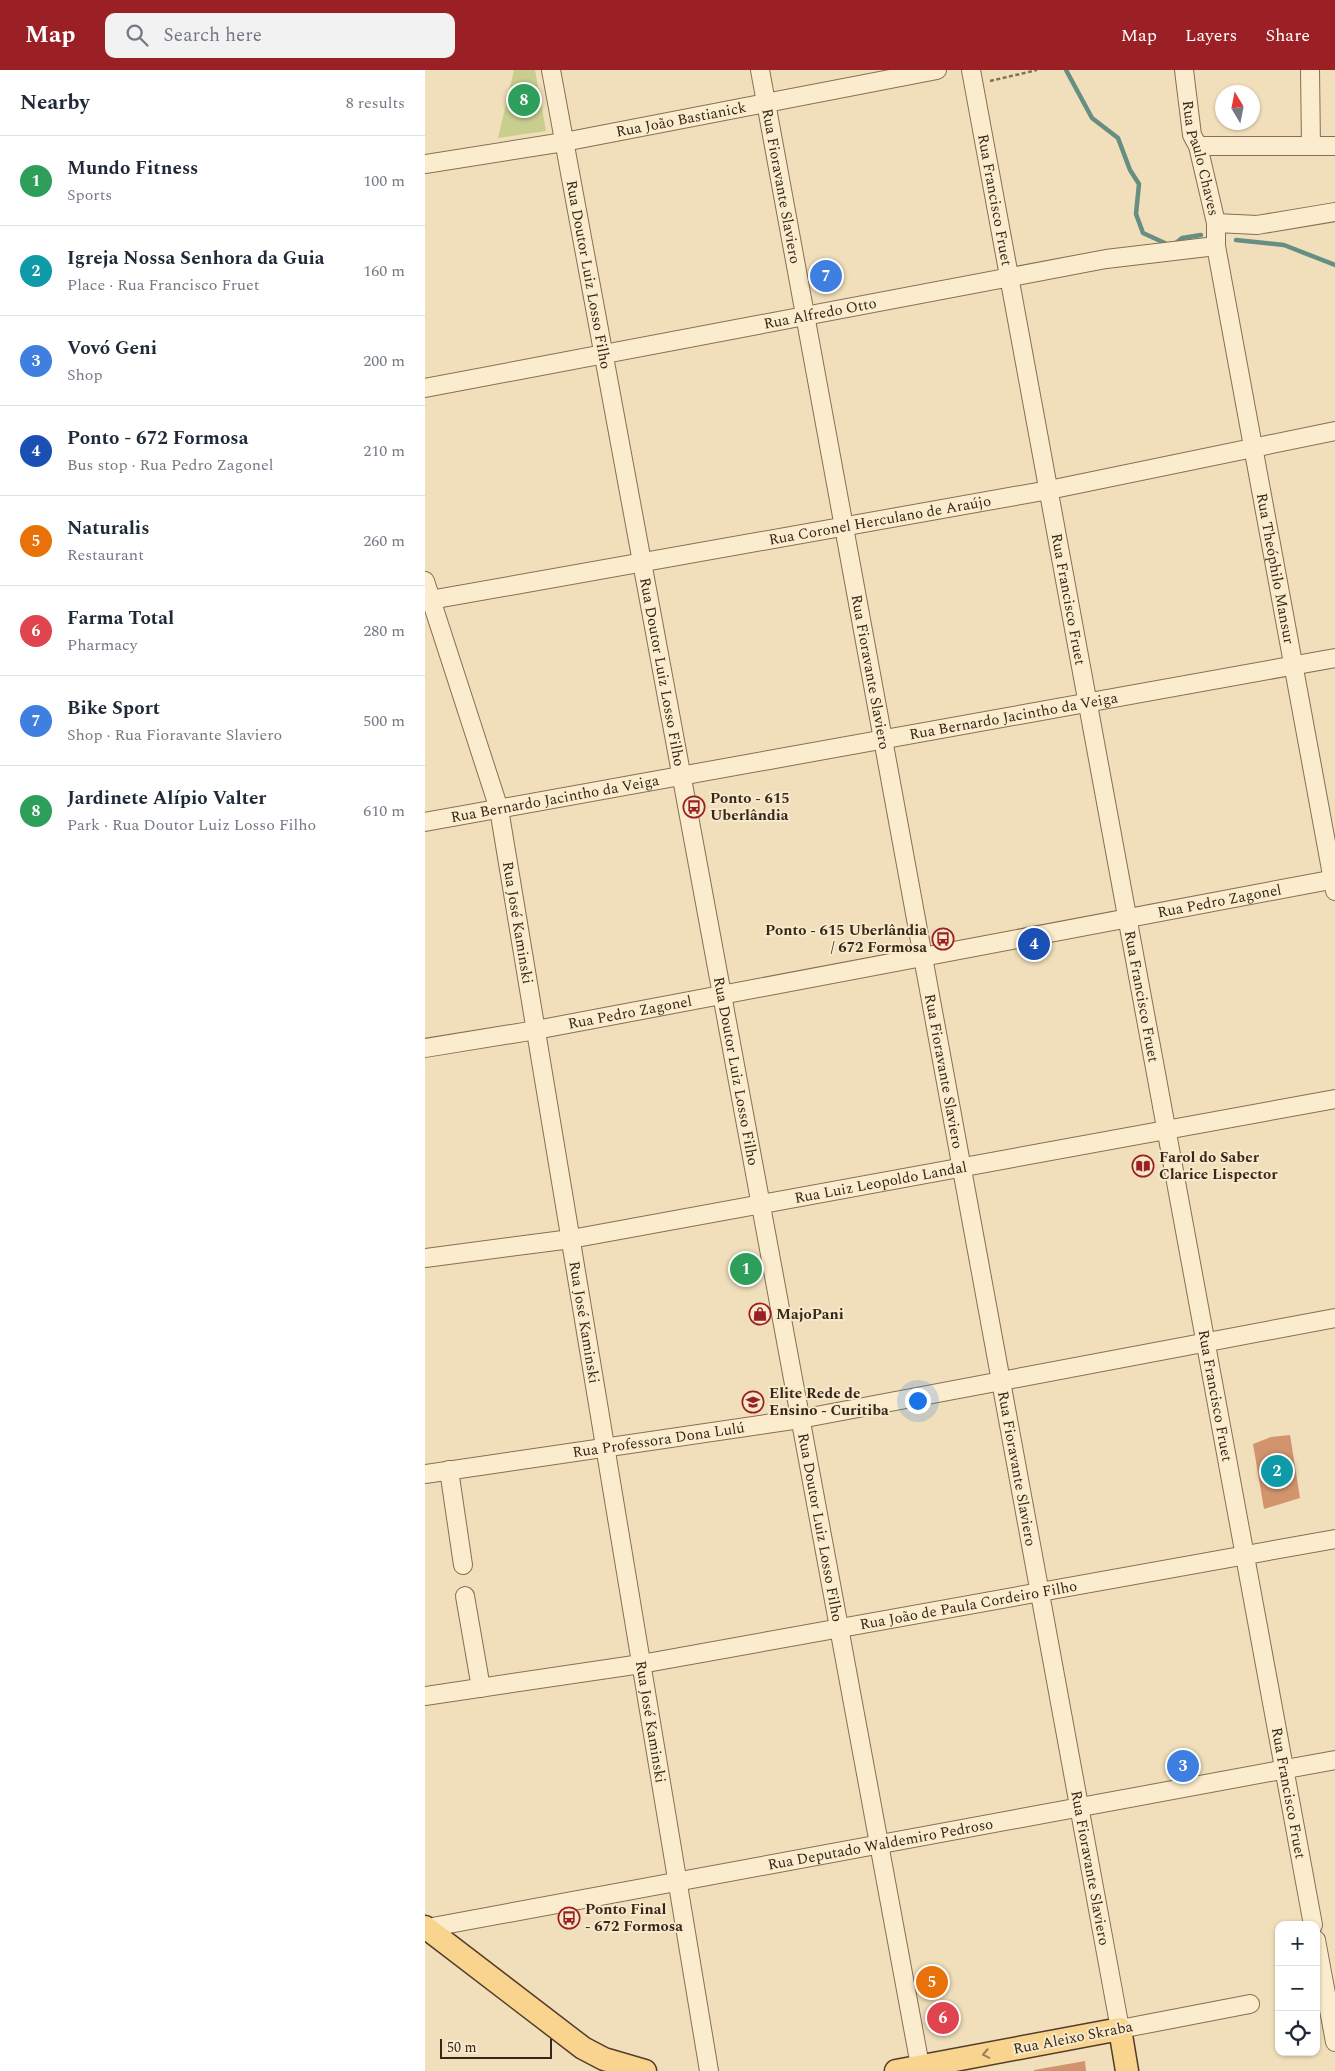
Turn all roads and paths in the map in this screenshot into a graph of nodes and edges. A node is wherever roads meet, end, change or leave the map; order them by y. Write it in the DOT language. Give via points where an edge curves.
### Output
graph roads {
  1 [pos="551,70"];
  2 [pos="761,70"];
  3 [pos="937,70"];
  4 [pos="1037,70"];
  5 [pos="1184,70"];
  6 [pos="1310,70"];
  7 [pos="972,77"];
  8 [pos="767,103"];
  9 [pos="564,142"];
  10 [pos="1198,146"];
  11 [pos="1311,146"];
  12 [pos="1335,146"];
  13 [pos="425,164"];
  14 [pos="1335,212"];
  15 [pos="1216,234"];
  16 [pos="1009,278"];
  17 [pos="805,316"];
  18 [pos="603,355"];
  19 [pos="425,388"];
  20 [pos="1335,431"];
  21 [pos="1253,448"];
  22 [pos="1049,490"];
  23 [pos="844,527"];
  24 [pos="642,563"];
  25 [pos="425,581"];
  26 [pos="428,601"];
  27 [pos="1335,658"];
  28 [pos="1293,665"];
  29 [pos="1088,702"];
  30 [pos="883,739"];
  31 [pos="681,776"];
  32 [pos="499,809"];
  33 [pos="425,822"];
  34 [pos="1334,883"];
  35 [pos="1127,918"];
  36 [pos="923,956"];
  37 [pos="722,994"];
  38 [pos="535,1030"];
  39 [pos="425,1048"];
  40 [pos="1335,1099"];
  41 [pos="1167,1130"];
  42 [pos="961,1167"];
  43 [pos="761,1204"];
  44 [pos="571,1239"];
  45 [pos="425,1258"];
  46 [pos="1335,1318"];
  47 [pos="1206,1342"];
  48 [pos="1001,1381"];
  49 [pos="800,1418"];
  50 [pos="605,1447"];
  51 [pos="449,1470"];
  52 [pos="425,1474"];
  53 [pos="1335,1538"];
  54 [pos="1245,1555"];
  55 [pos="463,1565"];
  56 [pos="1039,1592"];
  57 [pos="465,1596"];
  58 [pos="839,1628"];
  59 [pos="641,1664"];
  60 [pos="481,1688"];
  61 [pos="425,1696"];
  62 [pos="1335,1760"];
  63 [pos="1285,1770"];
  64 [pos="1079,1808"];
  65 [pos="879,1844"];
  66 [pos="678,1882"];
  67 [pos="1312,1921"];
  68 [pos="426,1927"];
  69 [pos="1320,1961"];
  70 [pos="1250,2004"];
  71 [pos="1120,2029"];
  72 [pos="1335,2042"];
  73 [pos="920,2069"];
  74 [pos="645,2071"];
  75 [pos="709,2071"];
  76 [pos="896,2071"];
  77 [pos="1127,2071"];
  1 -- 9 [label="street, Rua Doutor Luiz Losso Filho"];
  2 -- 8 [label="street, Rua Fioravante Slaviero"];
  3 -- 8 [label="street, Rua João Bastianick"];
  4 -- 7 [label="path"];
  5 -- 10 [label="street, Rua Paulo Chaves" via="1192,135"];
  6 -- 11 [label="street"];
  7 -- 16 [label="street, Rua Francisco Fruet"];
  8 -- 9 [label="street, Rua João Bastianick"];
  8 -- 17 [label="street, Rua Fioravante Slaviero"];
  9 -- 13 [label="street, Rua João Bastianick"];
  9 -- 18 [label="street, Rua Doutor Luiz Losso Filho"];
  10 -- 11 [label="street"];
  10 -- 15 [label="street, Rua Paulo Chaves"];
  11 -- 12 [label="street"];
  14 -- 15 [label="street, Rua Alfredo Otto"];
  15 -- 16 [label="street, Rua Alfredo Otto"];
  15 -- 21 [label="street, Rua Theóphilo Mansur"];
  16 -- 17 [label="street, Rua Alfredo Otto"];
  16 -- 22 [label="street, Rua Francisco Fruet"];
  17 -- 18 [label="street, Rua Alfredo Otto"];
  17 -- 23 [label="street, Rua Fioravante Slaviero"];
  18 -- 19 [label="street, Rua Alfredo Otto"];
  18 -- 24 [label="street, Rua Doutor Luiz Losso Filho"];
  20 -- 21 [label="street, Rua Coronel Herculano de Araújo"];
  21 -- 22 [label="street, Rua Coronel Herculano de Araújo"];
  21 -- 28 [label="street, Rua Theóphilo Mansur"];
  22 -- 23 [label="street, Rua Coronel Herculano de Araújo"];
  22 -- 29 [label="street, Rua Francisco Fruet"];
  23 -- 24 [label="street, Rua Coronel Herculano de Araújo"];
  23 -- 30 [label="street, Rua Fioravante Slaviero"];
  24 -- 26 [label="street, Rua Coronel Herculano de Araújo"];
  24 -- 31 [label="street, Rua Doutor Luiz Losso Filho"];
  25 -- 26 [label="street, Rua José Kaminski"];
  26 -- 32 [label="street, Rua José Kaminski"];
  27 -- 28 [label="street, Rua Bernardo Jacintho da Veiga"];
  28 -- 29 [label="street, Rua Bernardo Jacintho da Veiga"];
  28 -- 34 [label="street, Rua Theóphilo Mansur"];
  29 -- 30 [label="street, Rua Bernardo Jacintho da Veiga"];
  29 -- 35 [label="street, Rua Francisco Fruet"];
  30 -- 31 [label="street, Rua Bernardo Jacintho da Veiga"];
  30 -- 36 [label="street, Rua Fioravante Slaviero"];
  31 -- 32 [label="street, Rua Bernardo Jacintho da Veiga"];
  31 -- 37 [label="street, Rua Doutor Luiz Losso Filho"];
  32 -- 33 [label="street, Rua Bernardo Jacintho da Veiga"];
  32 -- 38 [label="street, Rua José Kaminski"];
  34 -- 35 [label="street, Rua Pedro Zagonel"];
  35 -- 36 [label="street, Rua Pedro Zagonel"];
  35 -- 41 [label="street, Rua Francisco Fruet"];
  36 -- 37 [label="street, Rua Pedro Zagonel"];
  36 -- 42 [label="street, Rua Fioravante Slaviero"];
  37 -- 38 [label="street, Rua Pedro Zagonel"];
  37 -- 43 [label="street, Rua Doutor Luiz Losso Filho"];
  38 -- 39 [label="street, Rua Pedro Zagonel"];
  38 -- 44 [label="street, Rua José Kaminski"];
  40 -- 41 [label="street, Rua Luiz Leopoldo Landal"];
  41 -- 42 [label="street, Rua Luiz Leopoldo Landal"];
  41 -- 47 [label="street, Rua Francisco Fruet"];
  42 -- 43 [label="street, Rua Luiz Leopoldo Landal"];
  42 -- 48 [label="street, Rua Fioravante Slaviero"];
  43 -- 44 [label="street, Rua Luiz Leopoldo Landal"];
  43 -- 49 [label="street, Rua Doutor Luiz Losso Filho"];
  44 -- 45 [label="street, Rua Luiz Leopoldo Landal"];
  44 -- 50 [label="street, Rua José Kaminski"];
  46 -- 47 [label="street, Rua Professora Dona Lulú"];
  47 -- 48 [label="street, Rua Professora Dona Lulú"];
  47 -- 54 [label="street, Rua Francisco Fruet"];
  48 -- 49 [label="street, Rua Professora Dona Lulú"];
  48 -- 56 [label="street, Rua Fioravante Slaviero"];
  49 -- 50 [label="street, Rua Professora Dona Lulú"];
  49 -- 58 [label="street, Rua Doutor Luiz Losso Filho"];
  50 -- 51 [label="street, Rua Professora Dona Lulú"];
  50 -- 59 [label="street, Rua José Kaminski"];
  51 -- 52 [label="street, Rua Professora Dona Lulú"];
  51 -- 55 [label="street"];
  53 -- 54 [label="street, Rua João de Paula Cordeiro Filho"];
  54 -- 56 [label="street, Rua João de Paula Cordeiro Filho"];
  54 -- 63 [label="street, Rua Francisco Fruet"];
  56 -- 58 [label="street, Rua João de Paula Cordeiro Filho"];
  56 -- 64 [label="street, Rua Fioravante Slaviero"];
  57 -- 60 [label="street"];
  58 -- 59 [label="street, Rua João de Paula Cordeiro Filho"];
  58 -- 65 [label="street, Rua Doutor Luiz Losso Filho"];
  59 -- 60 [label="street, Rua João de Paula Cordeiro Filho"];
  59 -- 66 [label="street, Rua José Kaminski"];
  60 -- 61 [label="street, Rua João de Paula Cordeiro Filho"];
  62 -- 63 [label="street, Rua Deputado Waldemiro Pedroso"];
  63 -- 64 [label="street, Rua Deputado Waldemiro Pedroso"];
  63 -- 67 [label="street, Rua Francisco Fruet"];
  64 -- 65 [label="street, Rua Deputado Waldemiro Pedroso"];
  64 -- 71 [label="street, Rua Fioravante Slaviero"];
  65 -- 66 [label="street, Rua Deputado Waldemiro Pedroso"];
  65 -- 73 [label="street, Rua Doutor Luiz Losso Filho"];
  66 -- 68 [label="street, Rua Deputado Waldemiro Pedroso"];
  66 -- 75 [label="street, Rua José Kaminski"];
  68 -- 74 [label="main road" via="583,2048 604,2059"];
  69 -- 72 [label="street"];
  70 -- 71 [label="street, Rua Aleixo Skraba"];
  71 -- 73 [label="main road, Rua Aleixo Skraba, one-way"];
  71 -- 77 [label="main road, Rua Fioravante Slaviero"];
  73 -- 76 [label="main road, Rua Aleixo Skraba"];
}
